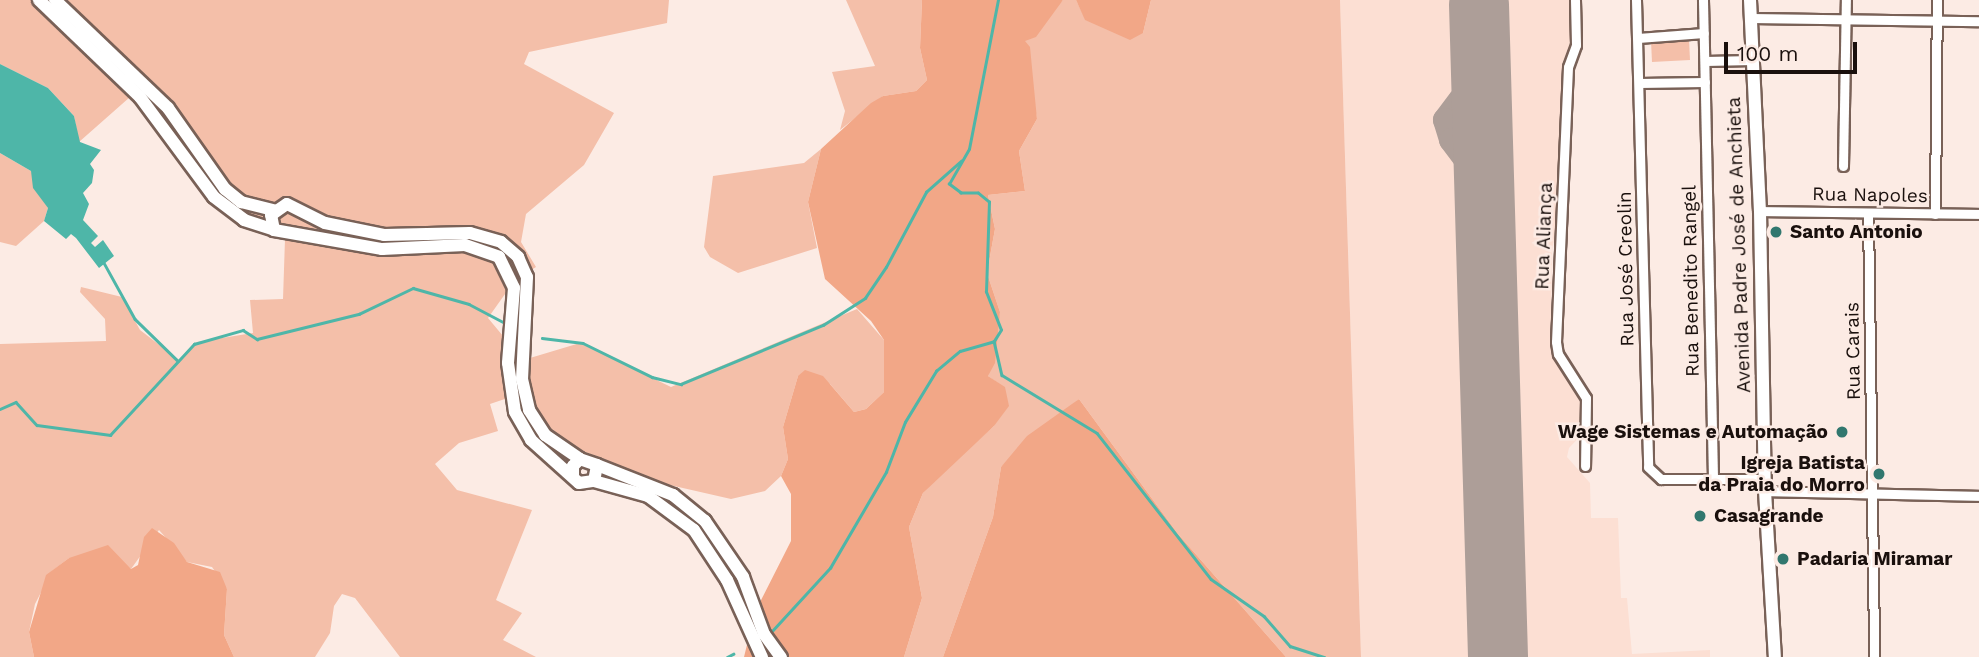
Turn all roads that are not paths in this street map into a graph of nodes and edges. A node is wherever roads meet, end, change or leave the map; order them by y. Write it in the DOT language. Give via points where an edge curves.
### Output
graph roads {
  1 [pos="39,0"];
  2 [pos="55,0"];
  3 [pos="1575,0"];
  4 [pos="1636,0"];
  5 [pos="1703,0"];
  6 [pos="1750,0"];
  7 [pos="1846,0"];
  8 [pos="1937,0"];
  9 [pos="1751,18"];
  10 [pos="1846,19"];
  11 [pos="1937,20"];
  12 [pos="1979,21"];
  13 [pos="1704,33"];
  14 [pos="1638,38"];
  15 [pos="1705,61"];
  16 [pos="1753,61"];
  17 [pos="1705,82"];
  18 [pos="1639,83"];
  19 [pos="1843,166"];
  20 [pos="274,210"];
  21 [pos="299,210"];
  22 [pos="1760,211"];
  23 [pos="1868,213"];
  24 [pos="1935,214"];
  25 [pos="1979,214"];
  26 [pos="274,230"];
  27 [pos="293,232"];
  28 [pos="580,459"];
  29 [pos="597,465"];
  30 [pos="1585,466"];
  31 [pos="573,477"];
  32 [pos="1713,479"];
  33 [pos="594,481"];
  34 [pos="1764,485"];
  35 [pos="1872,494"];
  36 [pos="1979,496"];
  37 [pos="762,657"];
  38 [pos="781,657"];
  39 [pos="1775,657"];
  40 [pos="1874,657"];
  1 -- 26 [label="street" via="140,97 214,197 244,220"];
  2 -- 20 [label="street" via="168,108 225,189 241,202"];
  3 -- 30 [label="street, Rua Aliança" via="1556,342 1558,354 1586,398"];
  4 -- 14 [label="street, Rua José Creolin"];
  5 -- 13 [label="street, Rua Benedito Rangel"];
  6 -- 9 [label="street, Avenida Padre José de Anchieta"];
  7 -- 10 [label="street"];
  8 -- 11 [label="street"];
  9 -- 10 [label="street"];
  9 -- 16 [label="street, Avenida Padre José de Anchieta"];
  10 -- 11 [label="street"];
  10 -- 19 [label="street"];
  11 -- 12 [label="street"];
  11 -- 24 [label="street"];
  13 -- 14 [label="street"];
  13 -- 15 [label="street, Rua Benedito Rangel"];
  14 -- 18 [label="street, Rua José Creolin"];
  15 -- 16 [label="street"];
  15 -- 17 [label="street, Rua Benedito Rangel"];
  16 -- 22 [label="street, Avenida Padre José de Anchieta"];
  17 -- 18 [label="street"];
  17 -- 32 [label="street, Rua Benedito Rangel"];
  18 -- 32 [label="street, Rua José Creolin" via="1648,467 1661,479"];
  20 -- 21 [label="street" via="286,204"];
  20 -- 26 [label="street" via="270,220"];
  21 -- 27 [label="street"];
  21 -- 28 [label="street" via="325,223 384,235 486,235 510,249 527,277 522,379 529,410 545,435"];
  22 -- 23 [label="street, Rua Napoles"];
  22 -- 34 [label="street, Avenida Padre José de Anchieta"];
  23 -- 24 [label="street, Rua Napoles"];
  23 -- 35 [label="street, Rua Carais"];
  24 -- 25 [label="street, Rua Napoles"];
  26 -- 27 [label="street"];
  27 -- 31 [label="street" via="398,250 465,245 499,257 514,288 508,363 515,412 531,440"];
  28 -- 29 [label="street"];
  28 -- 31 [label="street" via="573,466"];
  29 -- 33 [label="street"];
  29 -- 38 [label="street" via="673,495 705,521 737,566 765,634"];
  31 -- 33 [label="street" via="583,484"];
  32 -- 34 [label="street, Rua José Creolin"];
  33 -- 37 [label="street" via="648,496 694,530 727,580"];
  34 -- 35 [label="street, Rua José Creolin"];
  34 -- 39 [label="street, Avenida Padre José de Anchieta"];
  35 -- 36 [label="street, Rua José Creolin"];
  35 -- 40 [label="street, Rua Carais"];
}
